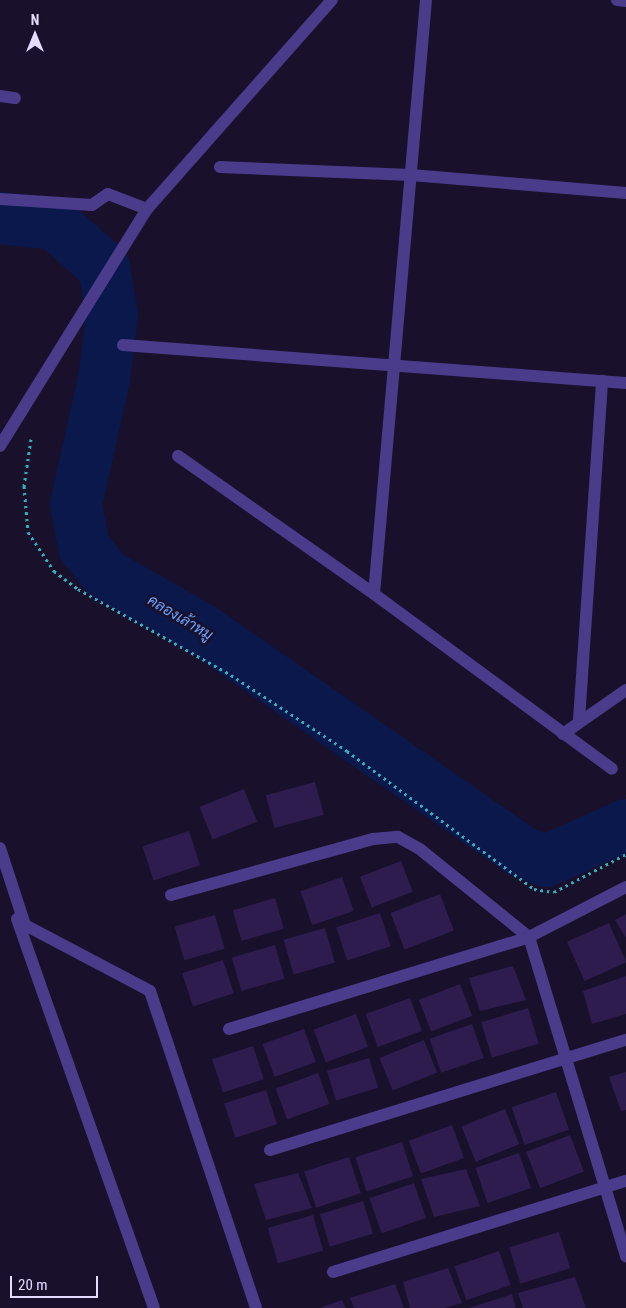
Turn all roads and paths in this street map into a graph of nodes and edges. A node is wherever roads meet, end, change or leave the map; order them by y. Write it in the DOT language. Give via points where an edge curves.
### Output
graph roads {
  1 [pos="332,0"];
  2 [pos="426,0"];
  3 [pos="617,0"];
  4 [pos="626,1"];
  5 [pos="0,96"];
  6 [pos="15,98"];
  7 [pos="220,167"];
  8 [pos="411,175"];
  9 [pos="626,193"];
  10 [pos="0,198"];
  11 [pos="147,209"];
  12 [pos="123,345"];
  13 [pos="394,363"];
  14 [pos="602,381"];
  15 [pos="626,383"];
  16 [pos="32,434"];
  17 [pos="0,446"];
  18 [pos="178,456"];
  19 [pos="374,594"];
  20 [pos="626,690"];
  21 [pos="579,720"];
  22 [pos="562,734"];
  23 [pos="612,769"];
  24 [pos="0,848"];
  25 [pos="626,854"];
  26 [pos="0,869"];
  27 [pos="626,887"];
  28 [pos="171,895"];
  29 [pos="529,937"];
  30 [pos="229,1029"];
  31 [pos="626,1040"];
  32 [pos="565,1058"];
  33 [pos="270,1150"];
  34 [pos="626,1181"];
  35 [pos="605,1187"];
  36 [pos="626,1257"];
  37 [pos="334,1272"];
  38 [pos="154,1308"];
  39 [pos="256,1308"];
  1 -- 11 [label="street"];
  2 -- 8 [label="street"];
  3 -- 4 [label="street"];
  5 -- 6 [label="street"];
  7 -- 8 [label="street"];
  8 -- 9 [label="street"];
  8 -- 13 [label="street"];
  10 -- 11 [label="street" via="92,205 108,194"];
  11 -- 17 [label="street" via="75,330 43,372"];
  12 -- 13 [label="street"];
  13 -- 14 [label="street"];
  13 -- 19 [label="street"];
  14 -- 15 [label="street"];
  14 -- 21 [label="street"];
  16 -- 25 [label="path" via="24,486 28,532 54,571 78,589 222,670 347,751 534,889 554,892"];
  18 -- 19 [label="street"];
  19 -- 22 [label="street"];
  20 -- 21 [label="street"];
  21 -- 22 [label="street"];
  22 -- 23 [label="street"];
  24 -- 39 [label="street" via="25,925 150,991"];
  26 -- 38 [label="street"];
  27 -- 29 [label="street"];
  28 -- 29 [label="street" via="373,839 398,837 421,850"];
  29 -- 30 [label="street"];
  29 -- 32 [label="street"];
  31 -- 32 [label="street"];
  32 -- 33 [label="street"];
  32 -- 35 [label="street"];
  34 -- 35 [label="street"];
  35 -- 36 [label="street"];
  35 -- 37 [label="street"];
}
